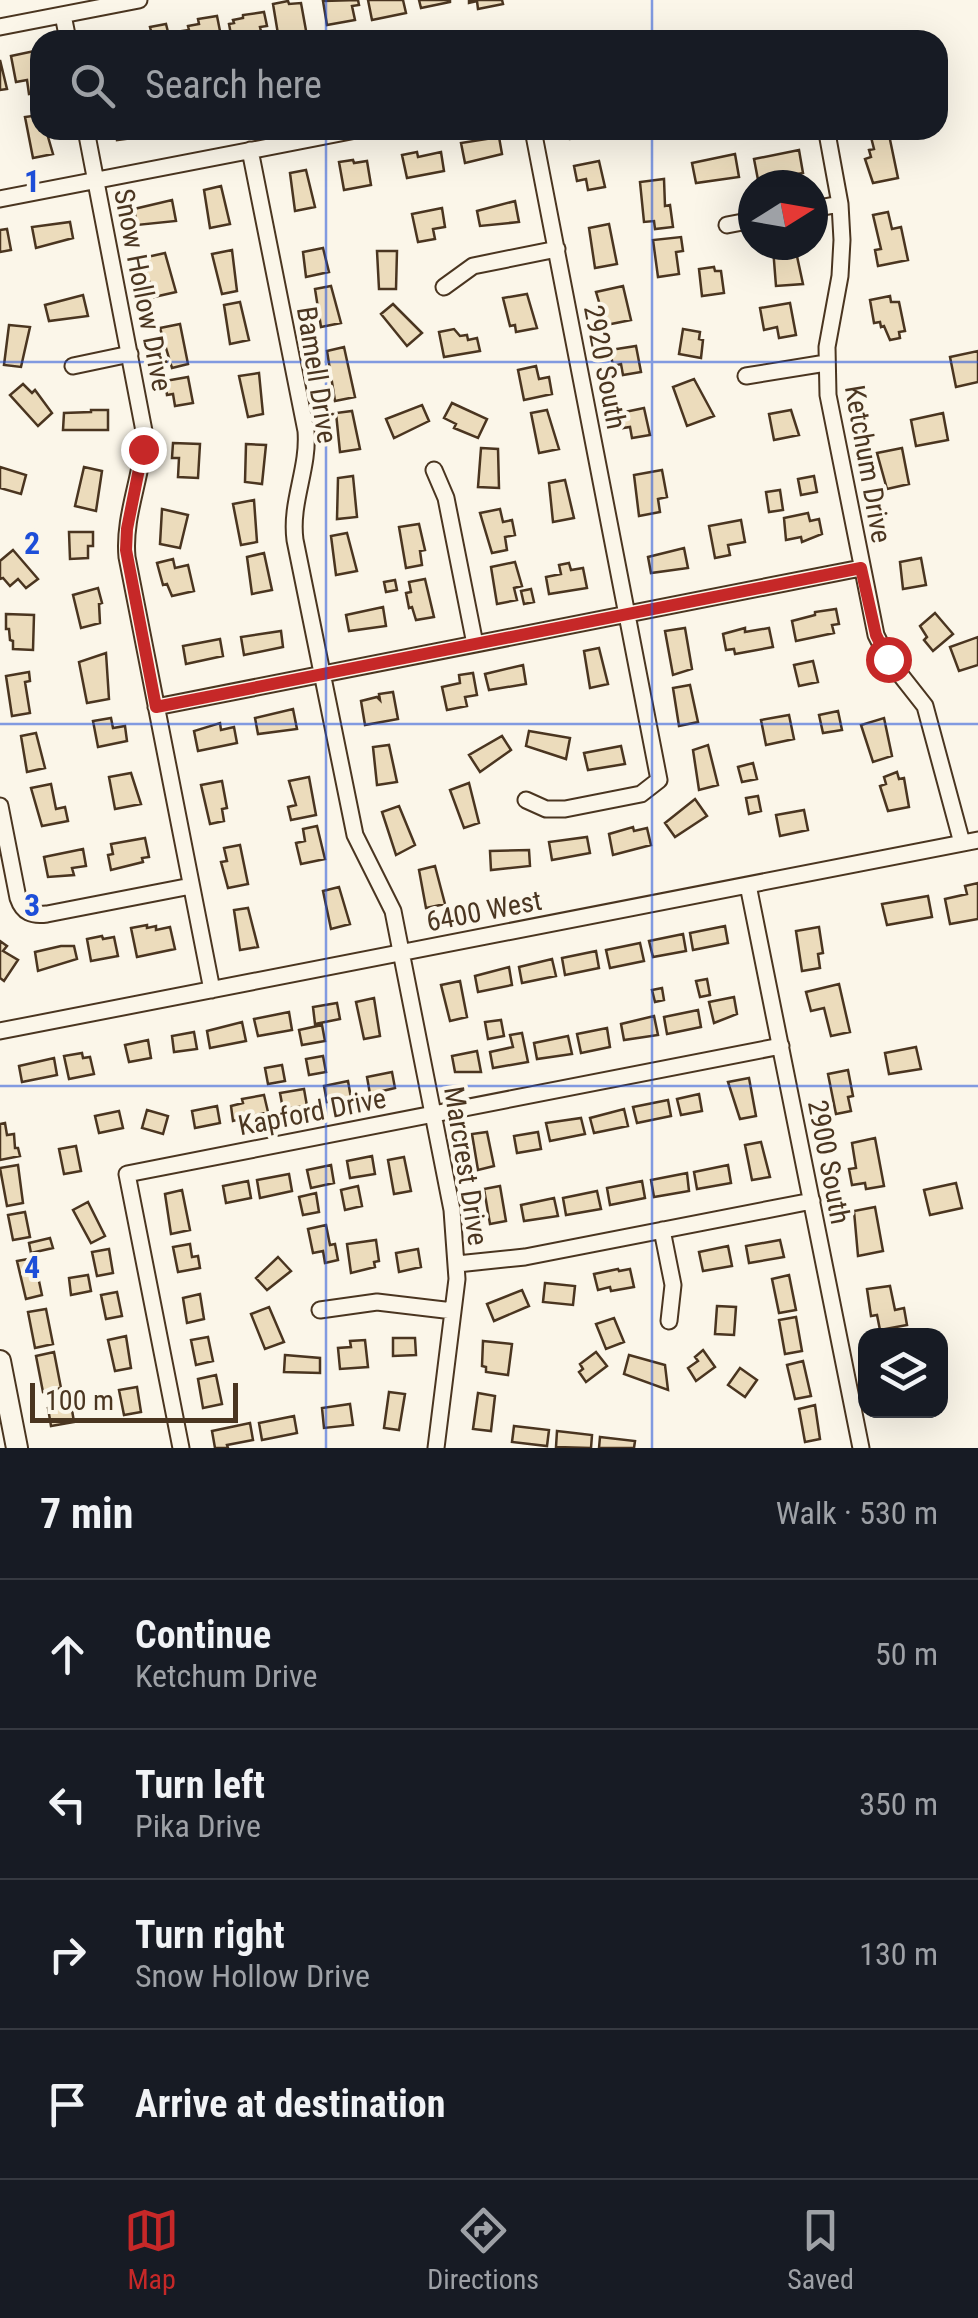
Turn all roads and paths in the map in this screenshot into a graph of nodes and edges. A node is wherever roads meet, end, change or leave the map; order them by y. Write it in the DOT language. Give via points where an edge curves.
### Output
graph roads {
  1 [pos="138,0"];
  2 [pos="62,15"];
  3 [pos="0,27"];
  4 [pos="66,30"];
  5 [pos="88,140"];
  6 [pos="303,140"];
  7 [pos="535,140"];
  8 [pos="827,140"];
  9 [pos="250,150"];
  10 [pos="96,180"];
  11 [pos="0,199"];
  12 [pos="840,204"];
  13 [pos="828,206"];
  14 [pos="738,223"];
  15 [pos="727,225"];
  16 [pos="556,250"];
  17 [pos="444,286"];
  18 [pos="130,354"];
  19 [pos="826,363"];
  20 [pos="73,366"];
  21 [pos="746,376"];
  22 [pos="434,470"];
  23 [pos="861,568"];
  24 [pos="628,614"];
  25 [pos="475,644"];
  26 [pos="322,674"];
  27 [pos="156,707"];
  28 [pos="526,800"];
  29 [pos="0,806"];
  30 [pos="970,842"];
  31 [pos="748,885"];
  32 [pos="191,886"];
  33 [pos="401,953"];
  34 [pos="212,990"];
  35 [pos="0,1031"];
  36 [pos="781,1046"];
  37 [pos="434,1114"];
  38 [pos="812,1201"];
  39 [pos="662,1230"];
  40 [pos="457,1264"];
  41 [pos="320,1310"];
  42 [pos="453,1311"];
  43 [pos="669,1321"];
  44 [pos="1,1369"];
  45 [pos="17,1448"];
  46 [pos="181,1448"];
  47 [pos="436,1448"];
  48 [pos="861,1448"];
  1 -- 2 [label="street"];
  2 -- 3 [label="street"];
  2 -- 4 [label="street"];
  5 -- 10 [label="street, Snow Hollow Drive"];
  6 -- 9 [label="street"];
  7 -- 16 [label="street, 2920 South"];
  8 -- 12 [label="street, Ketchum Drive"];
  9 -- 10 [label="street"];
  9 -- 26 [label="street, Bamell Drive" via="306,431 294,532"];
  10 -- 11 [label="street"];
  10 -- 18 [label="street, Snow Hollow Drive"];
  12 -- 13 [label="street"];
  12 -- 19 [label="street, Ketchum Drive" via="842,260"];
  14 -- 15 [label="street"];
  16 -- 17 [label="street" via="473,266"];
  16 -- 24 [label="street, 2920 South"];
  18 -- 20 [label="street"];
  18 -- 27 [label="street, Snow Hollow Drive" via="144,440 126,550"];
  19 -- 21 [label="street"];
  19 -- 23 [label="street, Ketchum Drive"];
  22 -- 25 [label="street" via="446,498"];
  23 -- 24 [label="street"];
  23 -- 30 [label="street, Ketchum Drive" via="879,643 929,715"];
  24 -- 25 [label="street"];
  24 -- 28 [label="street, 2920 South" via="660,780 640,794 565,809"];
  25 -- 26 [label="street"];
  26 -- 27 [label="street"];
  26 -- 33 [label="street, Bamell Drive" via="356,842 391,904"];
  27 -- 32 [label="street, Snow Hollow Drive"];
  29 -- 32 [label="street" via="26,912 47,914"];
  30 -- 31 [label="street, 6400 West"];
  31 -- 33 [label="street, 6400 West"];
  31 -- 36 [label="street, 2900 South"];
  32 -- 34 [label="street, Snow Hollow Drive"];
  33 -- 34 [label="street, 6400 West"];
  33 -- 37 [label="street, Marcrest Drive"];
  34 -- 35 [label="street, 6400 West"];
  36 -- 37 [label="street, Kapford Drive"];
  36 -- 38 [label="street, 2900 South"];
  37 -- 40 [label="street, Marcrest Drive"];
  37 -- 46 [label="street, Kapford Drive" via="127,1174"];
  38 -- 39 [label="street"];
  38 -- 48 [label="street, 2900 South"];
  39 -- 40 [label="street"];
  39 -- 43 [label="street" via="672,1285"];
  40 -- 42 [label="street, Marcrest Drive"];
  41 -- 42 [label="street" via="378,1302"];
  42 -- 47 [label="street, Marcrest Drive"];
  44 -- 45 [label="main road"];
}
